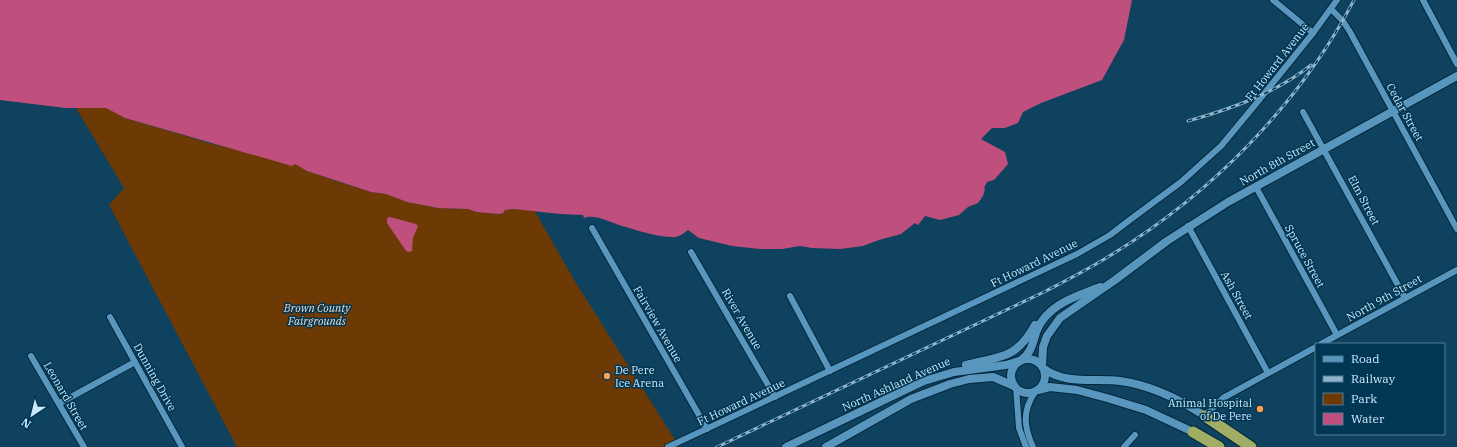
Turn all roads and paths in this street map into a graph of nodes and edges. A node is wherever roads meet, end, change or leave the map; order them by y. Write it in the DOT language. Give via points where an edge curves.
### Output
graph roads {
  1 [pos="1273,0"];
  2 [pos="1337,0"];
  3 [pos="1423,0"];
  4 [pos="1331,9"];
  5 [pos="1313,33"];
  6 [pos="1457,64"];
  7 [pos="1457,76"];
  8 [pos="1393,111"];
  9 [pos="1303,112"];
  10 [pos="1324,149"];
  11 [pos="1256,187"];
  12 [pos="1188,226"];
  13 [pos="592,228"];
  14 [pos="1457,228"];
  15 [pos="691,252"];
  16 [pos="1457,270"];
  17 [pos="1115,280"];
  18 [pos="790,296"];
  19 [pos="1405,298"];
  20 [pos="1048,313"];
  21 [pos="110,317"];
  22 [pos="1337,335"];
  23 [pos="1323,343"];
  24 [pos="1315,348"];
  25 [pos="31,356"];
  26 [pos="1020,361"];
  27 [pos="135,362"];
  28 [pos="1043,368"];
  29 [pos="830,371"];
  30 [pos="954,372"];
  31 [pos="1268,373"];
  32 [pos="1015,386"];
  33 [pos="1036,391"];
  34 [pos="775,397"];
  35 [pos="60,403"];
  36 [pos="1205,416"];
  37 [pos="707,429"];
  38 [pos="1193,432"];
  39 [pos="1135,435"];
  40 [pos="84,447"];
  41 [pos="182,447"];
  42 [pos="668,447"];
  43 [pos="786,447"];
  44 [pos="826,447"];
  45 [pos="1026,447"];
  46 [pos="1033,447"];
  47 [pos="1124,447"];
  48 [pos="1219,447"];
  49 [pos="1251,447"];
  1 -- 5 [label="street"];
  2 -- 4 [label="street, Ft Howard Avenue"];
  3 -- 6 [label="street"];
  4 -- 5 [label="street, Ft Howard Avenue"];
  4 -- 8 [label="street, Cedar Street" via="1343,21"];
  5 -- 29 [label="street, Ft Howard Avenue" via="1221,146 1180,182 1110,234 1077,254"];
  7 -- 8 [label="main road, North 8th Street"];
  8 -- 10 [label="main road, North 8th Street"];
  8 -- 14 [label="street, Cedar Street"];
  9 -- 10 [label="street, Elm Street"];
  10 -- 11 [label="main road, North 8th Street"];
  10 -- 19 [label="street, Elm Street"];
  11 -- 12 [label="main road, North 8th Street"];
  11 -- 22 [label="street, Spruce Street"];
  12 -- 17 [label="main road, North 8th Street"];
  12 -- 31 [label="street, Ash Street"];
  13 -- 37 [label="street, Fairview Avenue"];
  15 -- 34 [label="street, River Avenue"];
  16 -- 19 [label="street, North 9th Street"];
  17 -- 20 [label="main road, North 8th Street" via="1062,303"];
  17 -- 28 [label="main road, North 8th Street" via="1060,318 1047,336 1043,347"];
  18 -- 29 [label="street"];
  19 -- 22 [label="street, North 9th Street"];
  20 -- 26 [label="main road, North 8th Street" via="1037,330 1029,352"];
  20 -- 30 [label="main road, North Ashland Avenue" via="1036,323 1023,344 1011,353 992,360 960,366"];
  21 -- 27 [label="street, Dunning Drive"];
  22 -- 23 [label="street, North 9th Street"];
  24 -- 31 [label="street"];
  25 -- 35 [label="street, Leonard Street"];
  26 -- 28 [label="main road" via="1033,359"];
  26 -- 30 [label="main road"];
  26 -- 32 [label="main road" via="1015,365 1011,375"];
  27 -- 35 [label="street"];
  27 -- 41 [label="street, Dunning Drive"];
  28 -- 33 [label="main road" via="1045,381"];
  28 -- 36 [label="main road" via="1065,379 1120,381 1147,387 1173,397"];
  29 -- 34 [label="street, Ft Howard Avenue"];
  30 -- 43 [label="main road, North Ashland Avenue" via="913,386"];
  31 -- 36 [label="street" via="1223,398"];
  32 -- 33 [label="main road" via="1021,392"];
  32 -- 44 [label="main road, North Ashland Avenue" via="993,377 950,384 912,399"];
  32 -- 45 [label="street" via="1019,428"];
  33 -- 38 [label="main road" via="1050,387 1107,398 1146,410"];
  33 -- 46 [label="street" via="1026,407 1025,416"];
  34 -- 37 [label="street, Ft Howard Avenue"];
  35 -- 40 [label="street, Leonard Street"];
  36 -- 49 [label="highway"];
  37 -- 42 [label="street, Ft Howard Avenue"];
  38 -- 48 [label="highway"];
  39 -- 47 [label="street"];
}
